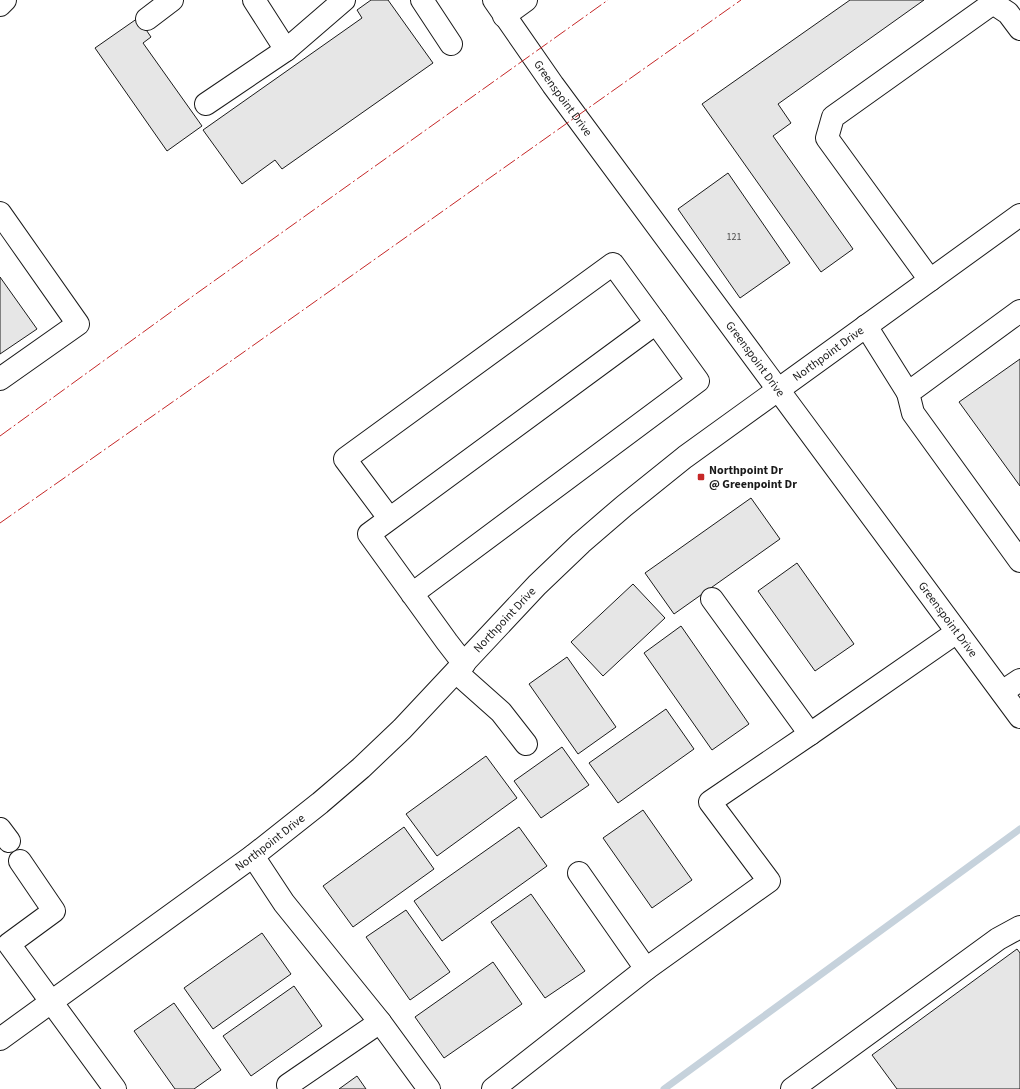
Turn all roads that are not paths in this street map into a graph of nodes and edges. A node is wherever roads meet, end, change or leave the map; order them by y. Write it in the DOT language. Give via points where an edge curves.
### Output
graph roads {
  1 [pos="5,0"];
  2 [pos="172,0"];
  3 [pos="254,0"];
  4 [pos="344,0"];
  5 [pos="422,0"];
  6 [pos="526,0"];
  7 [pos="0,4"];
  8 [pos="499,8"];
  9 [pos="147,19"];
  10 [pos="1020,29"];
  11 [pos="451,44"];
  12 [pos="286,50"];
  13 [pos="206,104"];
  14 [pos="0,213"];
  15 [pos="1020,215"];
  16 [pos="930,280"];
  17 [pos="1020,311"];
  18 [pos="656,323"];
  19 [pos="866,326"];
  20 [pos="0,379"];
  21 [pos="778,390"];
  22 [pos="908,393"];
  23 [pos="389,518"];
  24 [pos="1020,561"];
  25 [pos="412,594"];
  26 [pos="712,599"];
  27 [pos="957,632"];
  28 [pos="460,668"];
  29 [pos="1020,680"];
  30 [pos="1002,692"];
  31 [pos="1020,717"];
  32 [pos="810,734"];
  33 [pos="526,744"];
  34 [pos="253,856"];
  35 [pos="20,861"];
  36 [pos="579,873"];
  37 [pos="1020,927"];
  38 [pos="4,943"];
  39 [pos="646,969"];
  40 [pos="52,1001"];
  41 [pos="380,1022"];
  42 [pos="0,1039"];
  43 [pos="288,1085"];
  44 [pos="114,1088"];
  45 [pos="429,1089"];
  46 [pos="493,1089"];
  47 [pos="792,1089"];
  1 -- 7 [label="street"];
  2 -- 9 [label="street"];
  3 -- 12 [label="street"];
  4 -- 12 [label="street"];
  5 -- 11 [label="street"];
  6 -- 8 [label="street"];
  8 -- 21 [label="street, Greenspoint Drive"];
  10 -- 16 [label="street" via="1008,13 993,3 833,117 827,138"];
  12 -- 13 [label="street"];
  14 -- 20 [label="street" via="78,324"];
  15 -- 16 [label="street, Northpoint Drive"];
  16 -- 19 [label="street, Northpoint Drive"];
  17 -- 22 [label="street"];
  18 -- 23 [label="street"];
  18 -- 23 [label="street" via="613,264 345,459"];
  18 -- 25 [label="street" via="698,380"];
  19 -- 21 [label="street, Northpoint Drive"];
  19 -- 22 [label="street"];
  21 -- 27 [label="street, Greenspoint Drive"];
  21 -- 28 [label="street, Northpoint Drive" via="685,457 581,543"];
  22 -- 24 [label="street" via="913,413"];
  23 -- 25 [label="street" via="369,534"];
  25 -- 28 [label="street" via="447,642"];
  26 -- 32 [label="street"];
  27 -- 30 [label="street, Greenspoint Drive"];
  27 -- 32 [label="street"];
  28 -- 33 [label="street" via="501,712"];
  28 -- 34 [label="street, Northpoint Drive" via="361,768"];
  29 -- 30 [label="street"];
  30 -- 31 [label="street, Greenspoint Drive"];
  32 -- 39 [label="street" via="710,802 768,881"];
  34 -- 40 [label="street, Northpoint Drive"];
  34 -- 41 [label="street" via="284,903"];
  35 -- 38 [label="street" via="54,911"];
  36 -- 39 [label="street"];
  37 -- 47 [label="street" via="998,939"];
  38 -- 40 [label="street"];
  39 -- 46 [label="street"];
  40 -- 42 [label="street, Northpoint Drive"];
  40 -- 44 [label="street"];
  41 -- 43 [label="street"];
  41 -- 45 [label="street"];
}
